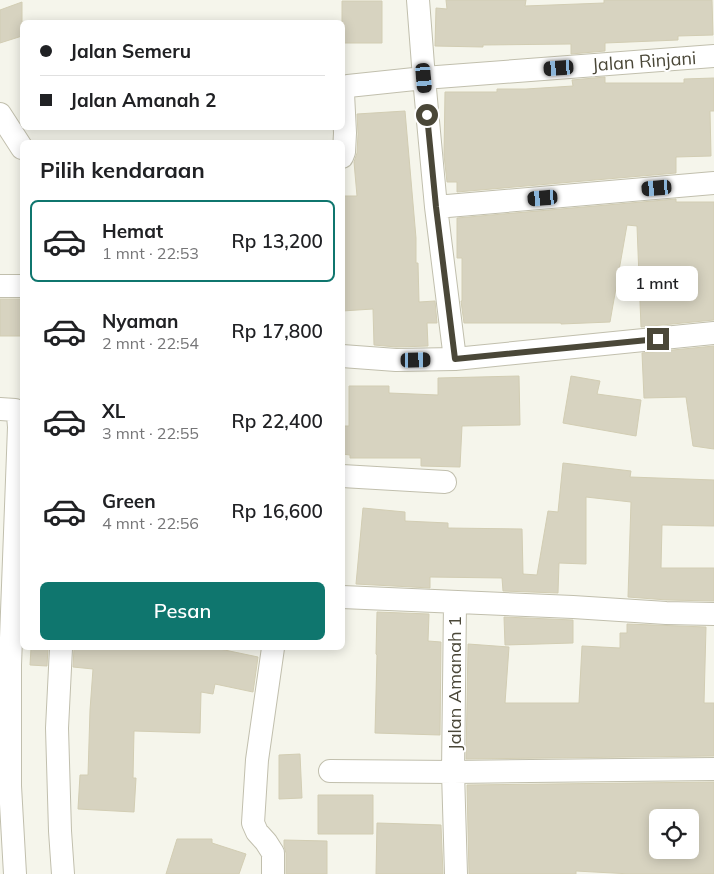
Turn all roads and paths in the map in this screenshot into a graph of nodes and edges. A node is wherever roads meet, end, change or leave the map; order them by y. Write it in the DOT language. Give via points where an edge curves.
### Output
graph roads {
  1 [pos="418,0"];
  2 [pos="714,56"];
  3 [pos="424,78"];
  4 [pos="345,90"];
  5 [pos="0,114"];
  6 [pos="20,145"];
  7 [pos="714,183"];
  8 [pos="436,207"];
  9 [pos="0,286"];
  10 [pos="20,286"];
  11 [pos="714,333"];
  12 [pos="345,356"];
  13 [pos="455,359"];
  14 [pos="4,409"];
  15 [pos="345,476"];
  16 [pos="445,482"];
  17 [pos="8,535"];
  18 [pos="345,597"];
  19 [pos="455,602"];
  20 [pos="714,614"];
  21 [pos="62,650"];
  22 [pos="274,650"];
  23 [pos="5,665"];
  24 [pos="714,769"];
  25 [pos="330,770"];
  26 [pos="453,772"];
  27 [pos="5,787"];
  28 [pos="15,874"];
  29 [pos="63,874"];
  30 [pos="273,874"];
  31 [pos="456,874"];
  1 -- 3 [label="street"];
  2 -- 3 [label="street, Jalan Rinjani"];
  3 -- 4 [label="street, Jalan Rinjani" via="348,86"];
  3 -- 8 [label="street"];
  5 -- 6 [label="street"];
  7 -- 8 [label="street"];
  8 -- 13 [label="street"];
  9 -- 10 [label="street"];
  11 -- 13 [label="street"];
  12 -- 13 [label="street"];
  14 -- 17 [label="street" via="15,410 19,427"];
  15 -- 16 [label="street"];
  17 -- 23 [label="street"];
  18 -- 19 [label="street"];
  19 -- 20 [label="street, Jalan Amanah 1"];
  19 -- 26 [label="street, Jalan Amanah 1"];
  21 -- 29 [label="street" via="57,728"];
  22 -- 30 [label="street" via="257,760 253,823 273,853"];
  23 -- 27 [label="street"];
  24 -- 26 [label="street"];
  25 -- 26 [label="street"];
  26 -- 31 [label="street, Jalan Amanah 1"];
  27 -- 28 [label="street"];
}
